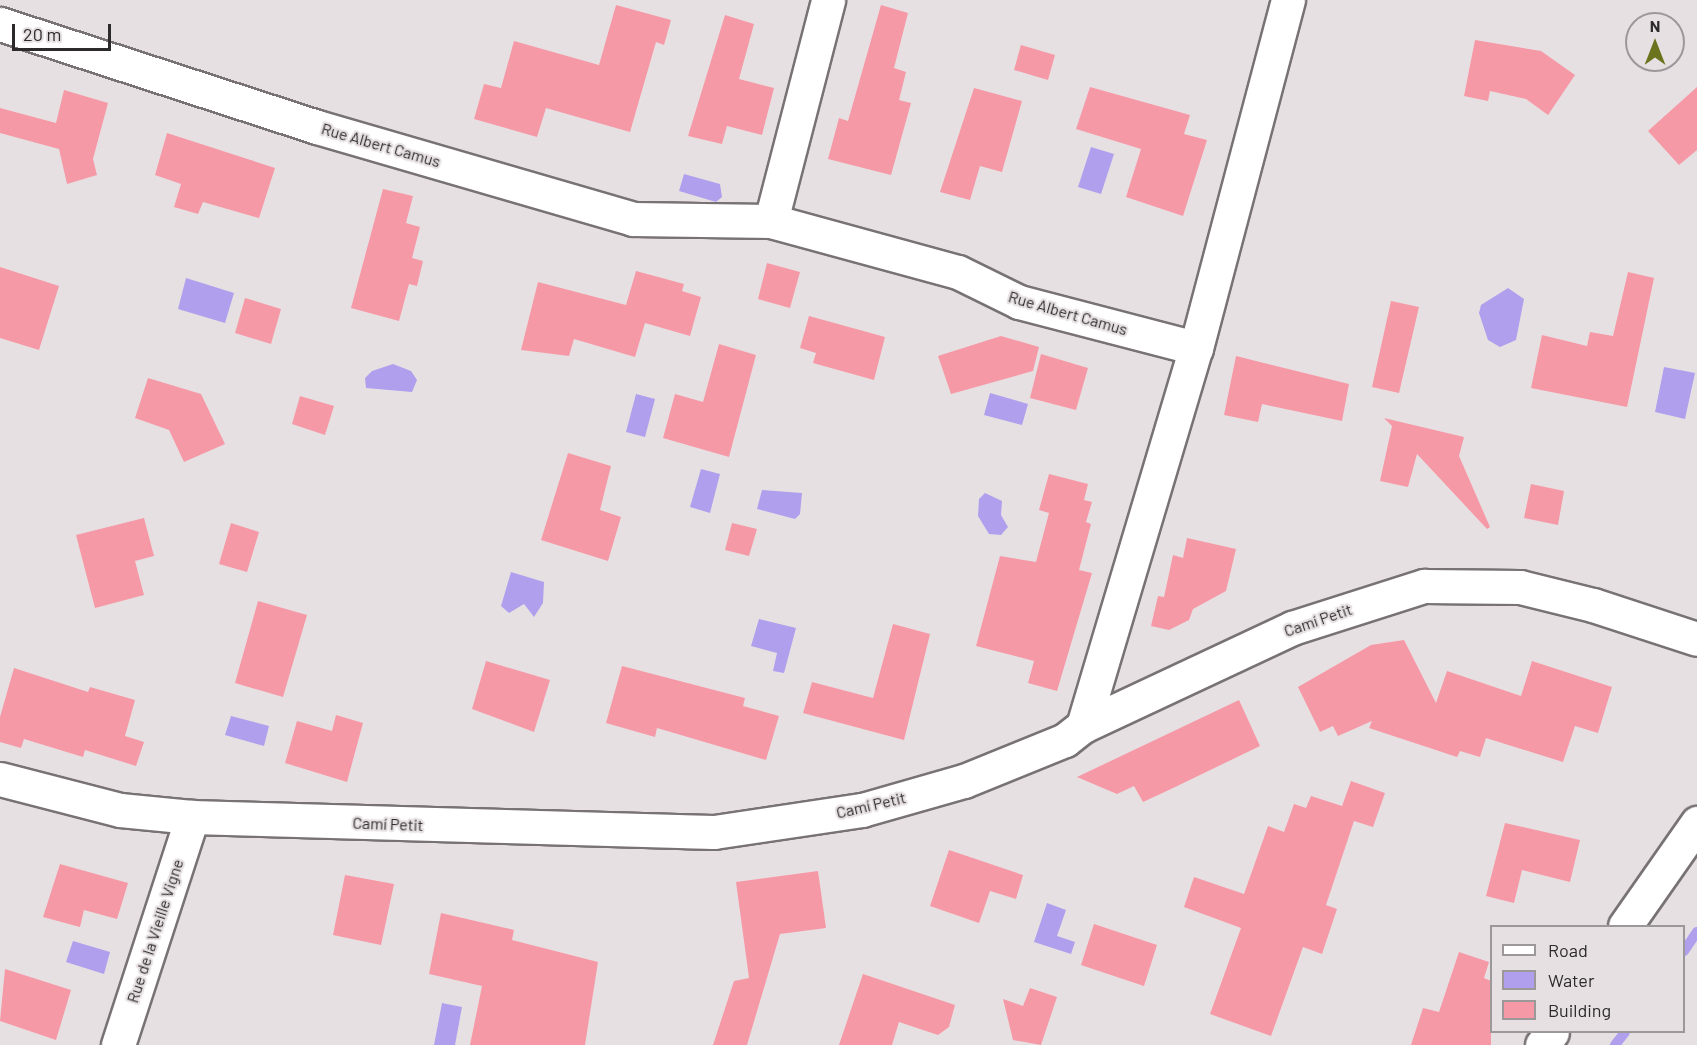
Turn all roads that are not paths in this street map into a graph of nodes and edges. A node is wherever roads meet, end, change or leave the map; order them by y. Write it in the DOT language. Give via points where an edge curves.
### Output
graph roads {
  1 [pos="828,0"];
  2 [pos="1288,0"];
  3 [pos="0,24"];
  4 [pos="771,220"];
  5 [pos="1196,348"];
  6 [pos="1697,639"];
  7 [pos="1083,726"];
  8 [pos="0,779"];
  9 [pos="192,817"];
  10 [pos="1697,823"];
  11 [pos="1626,925"];
  12 [pos="1551,1033"];
  13 [pos="118,1045"];
  14 [pos="1542,1045"];
  1 -- 4 [label="street"];
  2 -- 5 [label="street"];
  3 -- 4 [label="street, Rue Albert Camus" via="317,127 633,219"];
  4 -- 5 [label="street, Rue Albert Camus" via="958,272 1019,302"];
  5 -- 7 [label="street"];
  6 -- 7 [label="street, Camí Petit" via="1593,605 1520,587 1424,586 1292,628"];
  7 -- 9 [label="street, Camí Petit" via="1065,740 953,784 862,810 714,832"];
  8 -- 9 [label="street, Camí Petit" via="120,810"];
  9 -- 13 [label="street, Rue de la Vieille Vigne"];
  10 -- 11 [label="street"];
  12 -- 14 [label="street"];
}
